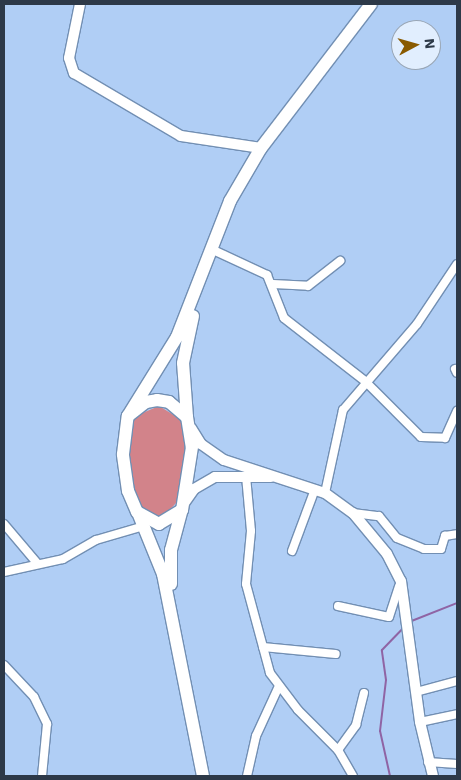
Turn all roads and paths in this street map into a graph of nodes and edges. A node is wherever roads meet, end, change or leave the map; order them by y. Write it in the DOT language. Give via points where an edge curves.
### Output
graph roads {
  1 [pos="80,4"];
  2 [pos="371,4"];
  3 [pos="261,148"];
  4 [pos="211,249"];
  5 [pos="340,261"];
  6 [pos="457,264"];
  7 [pos="201,277"];
  8 [pos="273,284"];
  9 [pos="365,381"];
  10 [pos="457,411"];
  11 [pos="128,416"];
  12 [pos="189,422"];
  13 [pos="246,476"];
  14 [pos="286,477"];
  15 [pos="320,491"];
  16 [pos="183,506"];
  17 [pos="137,512"];
  18 [pos="353,513"];
  19 [pos="4,524"];
  20 [pos="144,526"];
  21 [pos="457,534"];
  22 [pos="292,552"];
  23 [pos="38,562"];
  24 [pos="4,572"];
  25 [pos="401,581"];
  26 [pos="338,606"];
  27 [pos="263,647"];
  28 [pos="179,653"];
  29 [pos="336,654"];
  30 [pos="4,665"];
  31 [pos="457,681"];
  32 [pos="279,686"];
  33 [pos="416,692"];
  34 [pos="364,693"];
  35 [pos="457,714"];
  36 [pos="420,722"];
  37 [pos="338,750"];
  38 [pos="428,762"];
  39 [pos="457,764"];
  40 [pos="350,775"];
  41 [pos="42,776"];
  42 [pos="203,776"];
  43 [pos="247,776"];
  44 [pos="433,776"];
  1 -- 3 [label="street" via="68,58 74,73 181,136"];
  2 -- 3 [label="main road"];
  3 -- 4 [label="main road" via="230,201"];
  4 -- 7 [label="main road"];
  4 -- 8 [label="street" via="267,275"];
  5 -- 8 [label="street" via="308,286"];
  6 -- 9 [label="street" via="417,324"];
  7 -- 11 [label="main road" via="170,352"];
  7 -- 12 [label="main road" via="183,362"];
  8 -- 9 [label="street" via="284,318 303,337"];
  9 -- 10 [label="street" via="421,437 445,438"];
  9 -- 15 [label="street" via="339,420 333,468"];
  11 -- 12 [label="main road" via="146,402 157,400 169,402"];
  11 -- 17 [label="main road" via="123,454 128,491"];
  12 -- 14 [label="street" via="201,444 224,460"];
  12 -- 16 [label="main road"];
  13 -- 14 [label="street"];
  13 -- 16 [label="street" via="204,481"];
  13 -- 27 [label="street" via="252,531 246,584"];
  14 -- 15 [label="street"];
  15 -- 18 [label="street"];
  15 -- 22 [label="street"];
  16 -- 17 [label="main road" via="159,524"];
  16 -- 28 [label="main road" via="169,562"];
  17 -- 20 [label="main road"];
  18 -- 21 [label="street" via="379,516 397,538 424,549 441,549 445,536"];
  18 -- 25 [label="street" via="382,546"];
  19 -- 23 [label="street"];
  20 -- 23 [label="street" via="96,540 63,559"];
  20 -- 28 [label="main road" via="163,574"];
  23 -- 24 [label="street"];
  25 -- 26 [label="street" via="394,610 389,617"];
  25 -- 33 [label="street"];
  27 -- 29 [label="street"];
  27 -- 32 [label="street"];
  28 -- 42 [label="main road"];
  30 -- 41 [label="street" via="34,697 48,724"];
  31 -- 33 [label="street"];
  32 -- 37 [label="street"];
  32 -- 43 [label="street" via="256,736"];
  33 -- 36 [label="street"];
  34 -- 37 [label="street" via="356,725"];
  35 -- 36 [label="street"];
  36 -- 38 [label="street"];
  37 -- 40 [label="street"];
  38 -- 39 [label="street"];
  38 -- 44 [label="street"];
}
